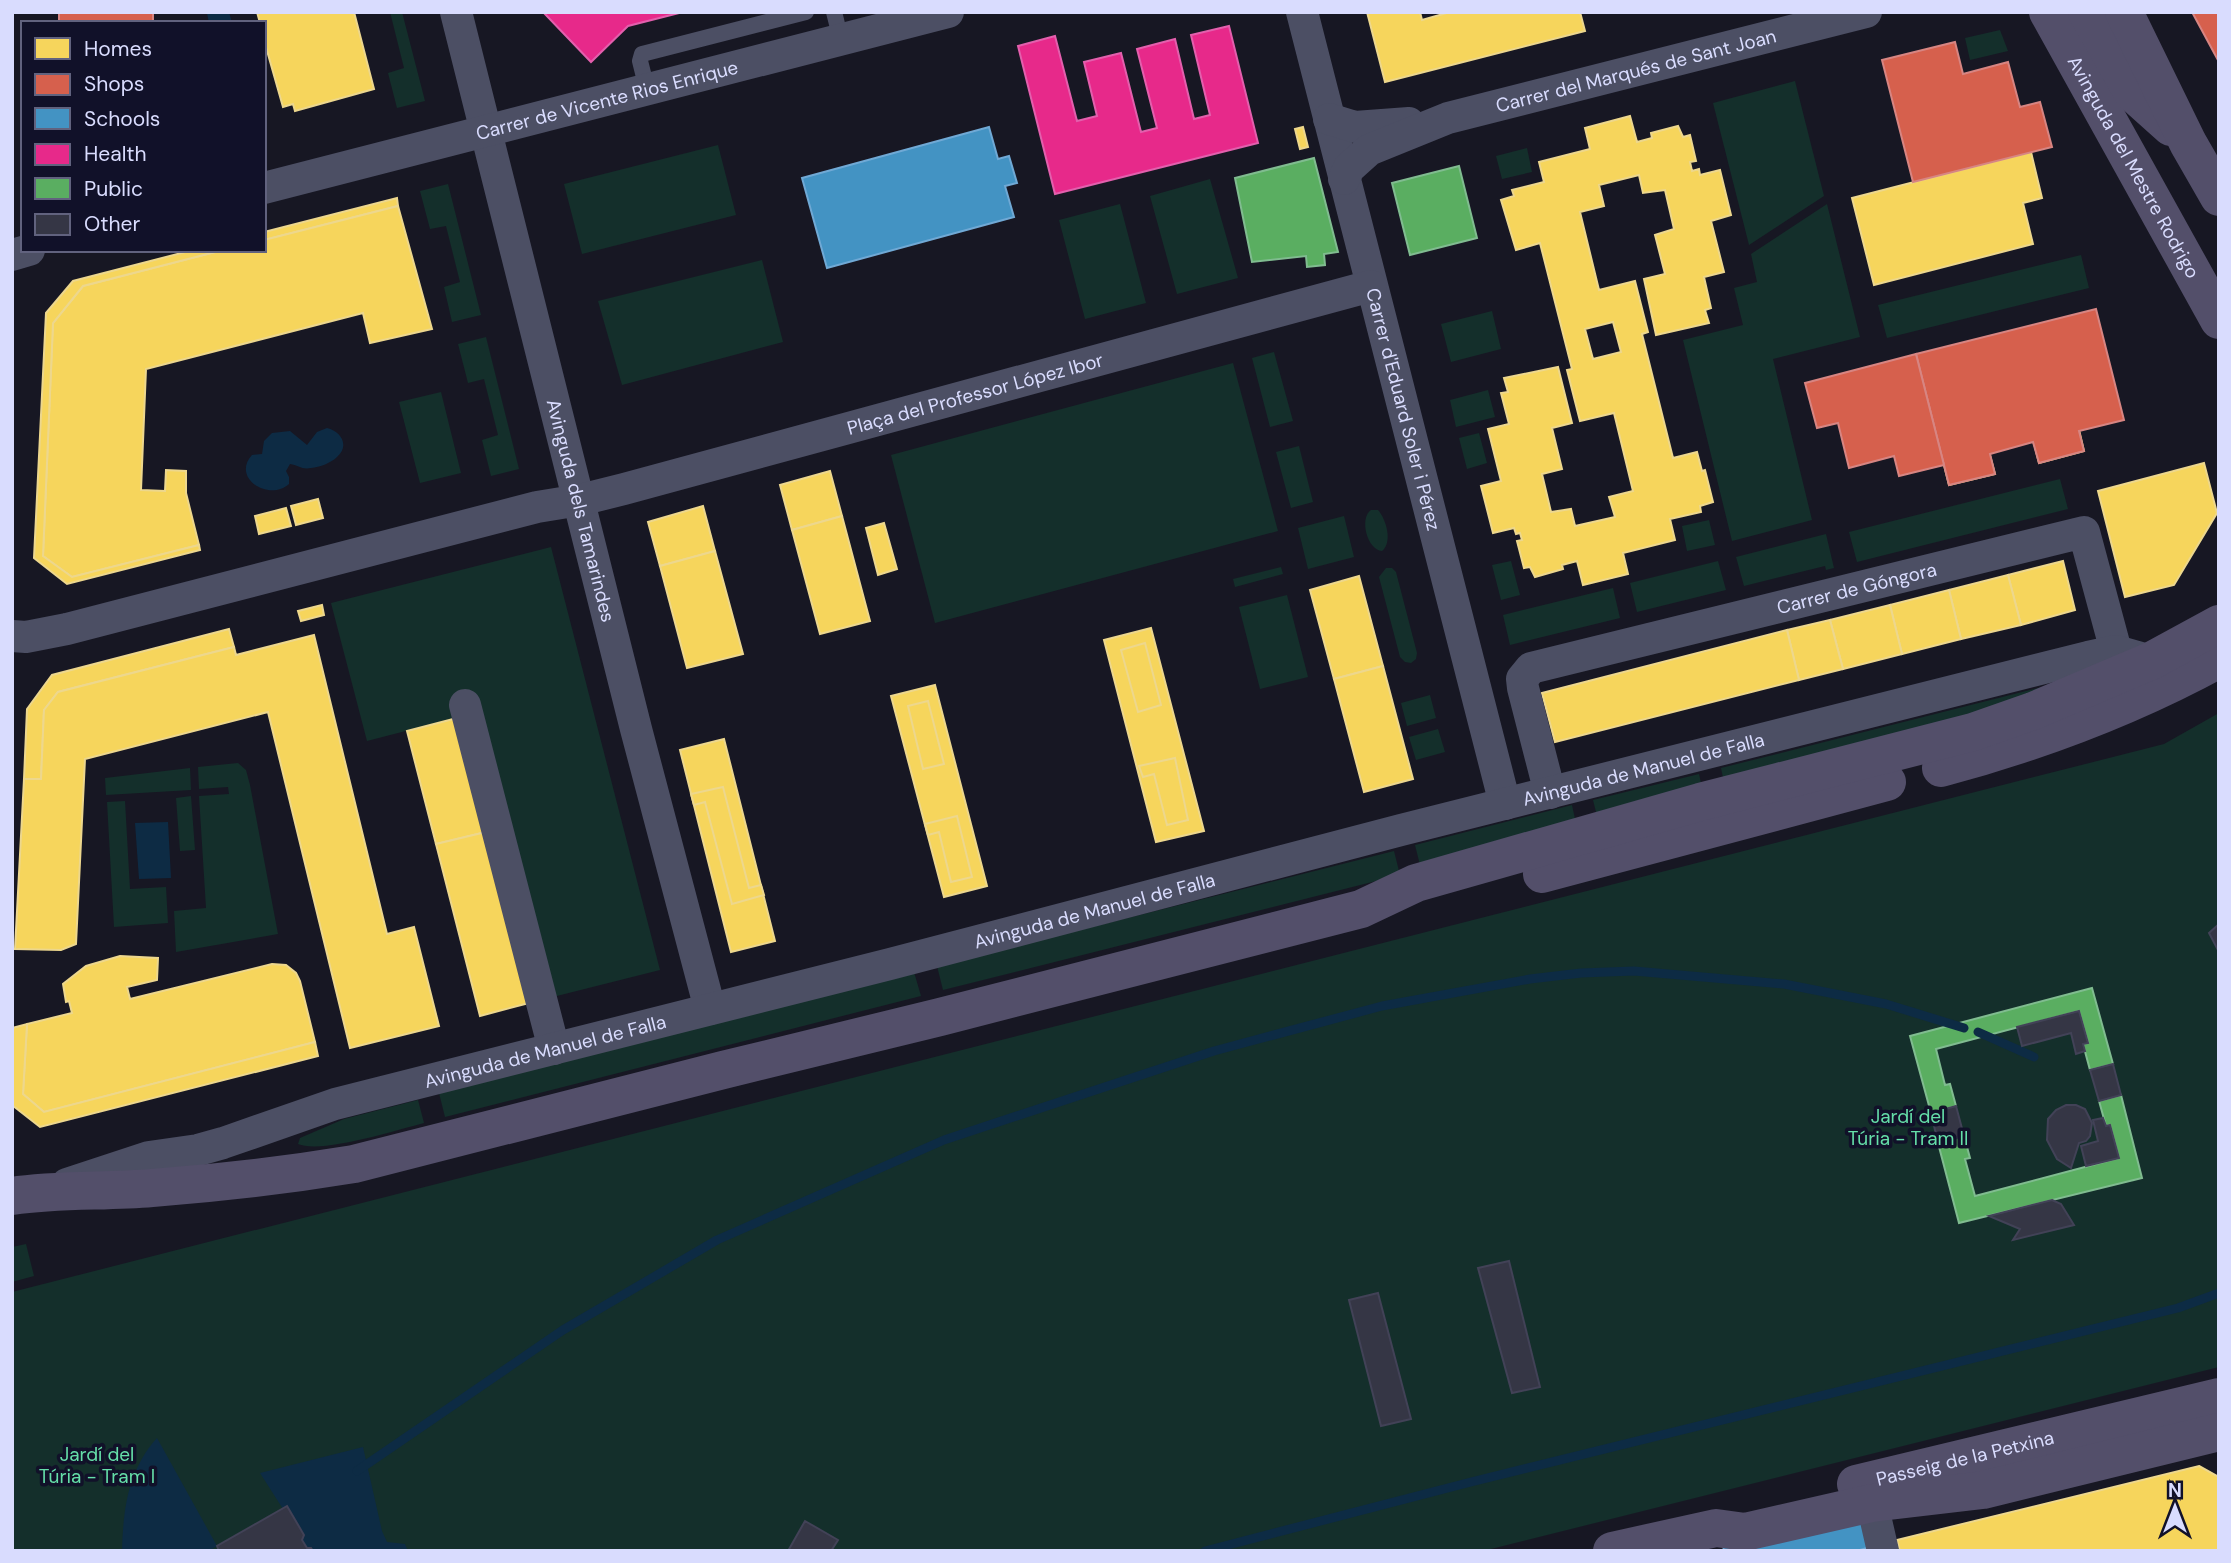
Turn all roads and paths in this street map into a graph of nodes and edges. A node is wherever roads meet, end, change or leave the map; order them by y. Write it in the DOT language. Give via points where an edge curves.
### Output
graph roads {
  1 [pos="456,12"];
  2 [pos="806,12"];
  3 [pos="948,12"];
  4 [pos="1302,12"];
  5 [pos="1866,12"];
  6 [pos="2048,12"];
  7 [pos="2087,12"];
  8 [pos="2124,12"];
  9 [pos="838,26"];
  10 [pos="647,89"];
  11 [pos="1448,118"];
  12 [pos="1329,119"];
  13 [pos="487,131"];
  14 [pos="2188,143"];
  15 [pos="1344,179"];
  16 [pos="266,187"];
  17 [pos="2219,197"];
  18 [pos="1371,286"];
  19 [pos="2219,320"];
  20 [pos="580,500"];
  21 [pos="2219,624"];
  22 [pos="12,636"];
  23 [pos="2133,656"];
  24 [pos="2219,659"];
  25 [pos="465,705"];
  26 [pos="1550,793"];
  27 [pos="1505,804"];
  28 [pos="1361,909"];
  29 [pos="710,1009"];
  30 [pos="554,1048"];
  31 [pos="27,1194"];
  32 [pos="2219,1397"];
  33 [pos="2219,1432"];
  34 [pos="1872,1503"];
  35 [pos="1716,1528"];
  36 [pos="1612,1551"];
  37 [pos="1883,1551"];
  1 -- 13 [label="street, Avinguda dels Tamarindes"];
  2 -- 10 [label="lane" via="646,52 640,61"];
  3 -- 9 [label="street, Carrer de Vicente Rios Enrique"];
  4 -- 12 [label="street, Carrer d'Eduard Soler i Pérez"];
  5 -- 11 [label="street, Carrer del Marqués de Sant Joan"];
  6 -- 19 [label="main road, Avinguda del Mestre Rodrigo"];
  7 -- 14 [label="main road, Avinguda del Mestre Rodrigo" via="2133,93"];
  8 -- 14 [label="main road, Avinguda del Mestre Rodrigo"];
  9 -- 10 [label="street, Carrer de Vicente Rios Enrique"];
  10 -- 13 [label="street, Carrer de Vicente Rios Enrique"];
  11 -- 12 [label="street, Carrer del Marqués de Sant Joan" via="1367,127"];
  11 -- 15 [label="street, Carrer del Marqués de Sant Joan" via="1368,150"];
  12 -- 15 [label="street, Carrer d'Eduard Soler i Pérez"];
  13 -- 16 [label="street, Carrer de Vicente Rios Enrique"];
  13 -- 20 [label="street, Avinguda dels Tamarindes"];
  14 -- 17 [label="main road, Avinguda del Mestre Rodrigo"];
  15 -- 18 [label="street, Carrer d'Eduard Soler i Pérez"];
  18 -- 20 [label="street, Plaça del Professor López Ibor"];
  18 -- 27 [label="street, Carrer d'Eduard Soler i Pérez"];
  20 -- 22 [label="street, Plaça del Professor López Ibor" via="537,507 67,629"];
  20 -- 29 [label="street, Avinguda dels Tamarindes"];
  21 -- 23 [label="main road, Avinguda de Manuel de Falla"];
  23 -- 26 [label="street, Avinguda de Manuel de Falla"];
  23 -- 26 [label="street, Carrer de Góngora" via="2084,532 1531,668 1522,679 1523,688"];
  23 -- 28 [label="main road, Avinguda de Manuel de Falla" via="2033,711 1973,732 1700,802 1416,883"];
  24 -- 28 [label="main road, Avinguda de Manuel de Falla" via="2082,723 1978,758 1422,906"];
  25 -- 30 [label="street"];
  26 -- 27 [label="street, Avinguda de Manuel de Falla"];
  27 -- 29 [label="street, Avinguda de Manuel de Falla"];
  28 -- 31 [label="main road, Avinguda de Manuel de Falla" via="354,1164 151,1188"];
  29 -- 30 [label="street, Avinguda de Manuel de Falla"];
  30 -- 31 [label="street, Avinguda de Manuel de Falla" via="335,1104 223,1143 149,1157"];
  32 -- 35 [label="main road, Passeig de la Petxina" via="1740,1512"];
  33 -- 34 [label="main road, Passeig de la Petxina" via="1983,1490"];
  34 -- 35 [label="main road, Passeig de la Petxina" via="1745,1532"];
  34 -- 37 [label="street"];
  35 -- 36 [label="main road, Passeig de la Petxina"];
}
